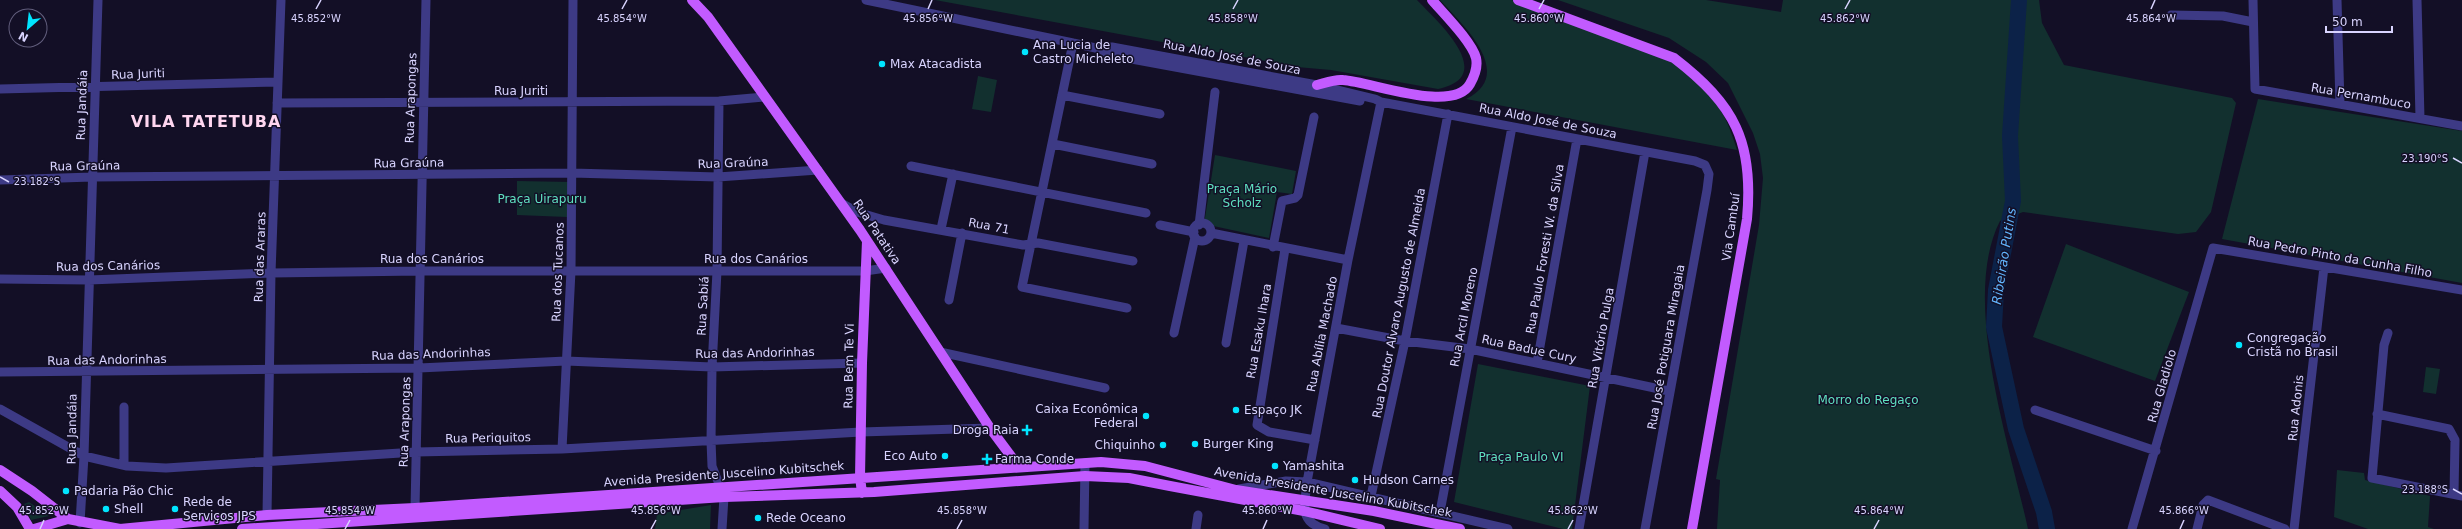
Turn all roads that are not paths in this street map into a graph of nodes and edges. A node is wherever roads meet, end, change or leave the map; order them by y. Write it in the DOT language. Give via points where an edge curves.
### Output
graph roads {
  1 [pos="98,0"];
  2 [pos="281,0"];
  3 [pos="426,0"];
  4 [pos="573,0"];
  5 [pos="692,0"];
  6 [pos="701,0"];
  7 [pos="866,0"];
  8 [pos="1432,0"];
  9 [pos="1518,0"];
  10 [pos="2253,0"];
  11 [pos="2337,0"];
  12 [pos="2417,0"];
  13 [pos="2171,15"];
  14 [pos="708,16"];
  15 [pos="2253,22"];
  16 [pos="1073,43"];
  17 [pos="1100,49"];
  18 [pos="278,82"];
  19 [pos="1316,85"];
  20 [pos="94,88"];
  21 [pos="0,89"];
  22 [pos="1216,92"];
  23 [pos="1062,95"];
  24 [pos="764,98"];
  25 [pos="719,101"];
  26 [pos="572,102"];
  27 [pos="1381,102"];
  28 [pos="277,103"];
  29 [pos="423,104"];
  30 [pos="2340,104"];
  31 [pos="1160,114"];
  32 [pos="1448,114"];
  33 [pos="1314,117"];
  34 [pos="2420,118"];
  35 [pos="2462,126"];
  36 [pos="1512,127"];
  37 [pos="1577,139"];
  38 [pos="1053,144"];
  39 [pos="1645,152"];
  40 [pos="1152,164"];
  41 [pos="911,166"];
  42 [pos="1708,168"];
  43 [pos="818,170"];
  44 [pos="572,173"];
  45 [pos="953,174"];
  46 [pos="421,175"];
  47 [pos="92,177"];
  48 [pos="275,177"];
  49 [pos="718,177"];
  50 [pos="0,180"];
  51 [pos="1043,192"];
  52 [pos="841,203"];
  53 [pos="1146,213"];
  54 [pos="884,220"];
  55 [pos="1160,225"];
  56 [pos="942,229"];
  57 [pos="860,230"];
  58 [pos="1196,231"];
  59 [pos="962,232"];
  60 [pos="1211,233"];
  61 [pos="868,241"];
  62 [pos="1244,241"];
  63 [pos="1031,245"];
  64 [pos="1273,247"];
  65 [pos="2213,248"];
  66 [pos="1285,249"];
  67 [pos="1348,260"];
  68 [pos="1133,261"];
  69 [pos="2324,266"];
  70 [pos="886,268"];
  71 [pos="420,271"];
  72 [pos="571,271"];
  73 [pos="717,271"];
  74 [pos="865,271"];
  75 [pos="271,273"];
  76 [pos="0,279"];
  77 [pos="89,280"];
  78 [pos="2462,290"];
  79 [pos="949,300"];
  80 [pos="1127,308"];
  81 [pos="1336,328"];
  82 [pos="1174,333"];
  83 [pos="2388,333"];
  84 [pos="1405,340"];
  85 [pos="1226,343"];
  86 [pos="1470,349"];
  87 [pos="940,352"];
  88 [pos="566,361"];
  89 [pos="862,363"];
  90 [pos="1537,363"];
  91 [pos="712,367"];
  92 [pos="418,368"];
  93 [pos="269,369"];
  94 [pos="0,372"];
  95 [pos="86,373"];
  96 [pos="1606,377"];
  97 [pos="1105,388"];
  98 [pos="1669,391"];
  99 [pos="124,407"];
  100 [pos="0,409"];
  101 [pos="2035,410"];
  102 [pos="2377,414"];
  103 [pos="990,428"];
  104 [pos="861,432"];
  105 [pos="1315,440"];
  106 [pos="711,442"];
  107 [pos="562,449"];
  108 [pos="2156,451"];
  109 [pos="416,452"];
  110 [pos="84,456"];
  111 [pos="267,462"];
  112 [pos="1085,463"];
  113 [pos="124,465"];
  114 [pos="1019,467"];
  115 [pos="0,470"];
  116 [pos="1085,476"];
  117 [pos="860,477"];
  118 [pos="1307,482"];
  119 [pos="719,488"];
  120 [pos="1236,490"];
  121 [pos="0,491"];
  122 [pos="862,493"];
  123 [pos="2458,495"];
  124 [pos="0,496"];
  125 [pos="1371,496"];
  126 [pos="724,497"];
  127 [pos="1306,500"];
  128 [pos="17,507"];
  129 [pos="415,508"];
  130 [pos="1304,511"];
  131 [pos="1440,512"];
  132 [pos="267,515"];
  133 [pos="1198,515"];
  134 [pos="1695,517"];
  135 [pos="68,519"];
  136 [pos="80,523"];
  137 [pos="1475,525"];
  138 [pos="30,529"];
  139 [pos="34,529"];
  140 [pos="120,529"];
  141 [pos="242,529"];
  142 [pos="722,529"];
  143 [pos="1084,529"];
  144 [pos="1196,529"];
  145 [pos="1325,529"];
  146 [pos="1380,529"];
  147 [pos="1460,529"];
  148 [pos="1508,529"];
  149 [pos="1579,529"];
  150 [pos="1645,529"];
  151 [pos="1692,529"];
  152 [pos="1698,529"];
  153 [pos="2132,529"];
  154 [pos="2197,529"];
  155 [pos="2285,529"];
  156 [pos="2294,529"];
  1 -- 20 [label="street, Rua Jandáia"];
  2 -- 18 [label="street, Rua das Araras"];
  3 -- 29 [label="street, Rua Arapongas"];
  4 -- 26 [label="street, Rua dos Tucanos"];
  5 -- 14 [label="main road, Rua Patativa"];
  6 -- 14 [label="main road, Rua Patativa"];
  7 -- 16 [label="street, Rua Aldo José de Souza"];
  8 -- 19 [label="main road" via="1468,44 1476,58 1475,76 1467,90 1455,96 1435,98 1342,80"];
  9 -- 134 [label="main road, Via Cambuí" via="1674,58 1721,100 1744,149 1749,191 1747,219"];
  10 -- 15 [label="street"];
  11 -- 30 [label="street"];
  12 -- 34 [label="street"];
  13 -- 15 [label="street" via="2224,16"];
  14 -- 24 [label="main road, Rua Patativa"];
  15 -- 30 [label="street, Rua Pernambuco" via="2255,89"];
  16 -- 17 [label="street, Rua Aldo José de Souza"];
  16 -- 23 [label="street"];
  17 -- 19 [label="street, Rua Aldo José de Souza" via="1112,47"];
  17 -- 27 [label="street, Rua Aldo José de Souza" via="1110,55 1266,85 1375,104"];
  18 -- 20 [label="street, Rua Juriti"];
  18 -- 28 [label="street, Rua das Araras"];
  19 -- 27 [label="street, Rua Aldo José de Souza"];
  20 -- 21 [label="street, Rua Juriti"];
  20 -- 47 [label="street, Rua Jandáia"];
  22 -- 58 [label="street"];
  23 -- 31 [label="street"];
  23 -- 38 [label="street"];
  24 -- 25 [label="street, Rua Juriti"];
  24 -- 43 [label="main road, Rua Patativa"];
  25 -- 26 [label="street, Rua Juriti"];
  25 -- 49 [label="street, Rua Sabiá"];
  26 -- 29 [label="street, Rua Juriti"];
  26 -- 44 [label="street, Rua dos Tucanos"];
  27 -- 32 [label="street, Rua Aldo José de Souza"];
  27 -- 67 [label="street, Rua Abília Machado"];
  28 -- 29 [label="street, Rua Juriti"];
  28 -- 48 [label="street, Rua das Araras"];
  29 -- 46 [label="street, Rua Arapongas"];
  30 -- 34 [label="street, Rua Pernambuco"];
  32 -- 36 [label="street, Rua Aldo José de Souza"];
  32 -- 84 [label="street, Rua Doutor Alvaro Augusto de Almeida"];
  33 -- 64 [label="street" via="1298,195 1282,201"];
  34 -- 35 [label="street, Rua Pernambuco"];
  36 -- 37 [label="street, Rua Aldo José de Souza"];
  36 -- 86 [label="street, Rua Arcil Moreno"];
  37 -- 39 [label="street, Rua Aldo José de Souza"];
  37 -- 90 [label="street, Rua Paulo Foresti W. da Silva"];
  38 -- 40 [label="street"];
  38 -- 51 [label="street"];
  39 -- 42 [label="street, Rua Aldo José de Souza" via="1695,161"];
  39 -- 96 [label="street, Rua Vitório Pulga"];
  41 -- 45 [label="street"];
  42 -- 98 [label="street, Rua José Potiguara Miragaia" via="1707,190"];
  43 -- 49 [label="street, Rua Graúna"];
  43 -- 52 [label="main road, Rua Patativa"];
  44 -- 46 [label="street, Rua Graúna"];
  44 -- 49 [label="street, Rua Graúna"];
  44 -- 72 [label="street, Rua dos Tucanos"];
  45 -- 51 [label="street"];
  45 -- 56 [label="street"];
  46 -- 48 [label="street, Rua Graúna"];
  46 -- 71 [label="street, Rua Arapongas"];
  47 -- 48 [label="street, Rua Graúna"];
  47 -- 50 [label="street, Rua Graúna"];
  47 -- 77 [label="street, Rua Jandáia"];
  48 -- 75 [label="street, Rua das Araras"];
  49 -- 73 [label="street, Rua Sabiá"];
  51 -- 53 [label="street"];
  51 -- 63 [label="street"];
  52 -- 54 [label="street, Rua 71" via="857,212"];
  52 -- 57 [label="main road, Rua Patativa"];
  54 -- 56 [label="street, Rua 71"];
  54 -- 57 [label="street" via="867,220"];
  55 -- 58 [label="street"];
  56 -- 59 [label="street, Rua 71"];
  57 -- 61 [label="main road, Rua Patativa"];
  58 -- 60 [label="street" via="1208,225"];
  58 -- 60 [label="street" via="1200,241 1206,240"];
  58 -- 82 [label="street"];
  59 -- 63 [label="street, Rua 71"];
  59 -- 79 [label="street"];
  60 -- 62 [label="street"];
  61 -- 70 [label="main road, Rua Patativa"];
  61 -- 74 [label="main road, Rua Bem Te Vi"];
  62 -- 64 [label="street"];
  62 -- 85 [label="street"];
  63 -- 68 [label="street, Rua 71" via="1038,243"];
  63 -- 80 [label="street" via="1022,287"];
  64 -- 66 [label="street"];
  65 -- 69 [label="street, Rua Pedro Pinto da Cunha Filho"];
  65 -- 108 [label="street, Rua Gladiolo"];
  66 -- 67 [label="street"];
  66 -- 105 [label="street, Rua Esaku Ihara" via="1257,424 1261,429 1285,436"];
  67 -- 81 [label="street, Rua Abília Machado"];
  69 -- 78 [label="street, Rua Pedro Pinto da Cunha Filho"];
  69 -- 156 [label="street, Rua Adonis"];
  70 -- 74 [label="street, Rua dos Canários"];
  70 -- 87 [label="main road, Rua Patativa"];
  71 -- 72 [label="street, Rua dos Canários"];
  71 -- 75 [label="street, Rua dos Canários"];
  71 -- 92 [label="street, Rua Arapongas"];
  72 -- 73 [label="street, Rua dos Canários"];
  72 -- 88 [label="street, Rua dos Tucanos"];
  73 -- 74 [label="street, Rua dos Canários"];
  73 -- 91 [label="street, Rua Sabiá"];
  74 -- 89 [label="main road, Rua Bem Te Vi"];
  75 -- 77 [label="street, Rua dos Canários"];
  75 -- 93 [label="street, Rua das Araras"];
  76 -- 77 [label="street, Rua dos Canários"];
  77 -- 95 [label="street, Rua Jandáia"];
  81 -- 84 [label="street, Rua Badue Cury"];
  81 -- 105 [label="street, Rua Abília Machado"];
  83 -- 102 [label="street" via="2384,345"];
  84 -- 86 [label="street, Rua Badue Cury"];
  84 -- 125 [label="street, Rua Doutor Alvaro Augusto de Almeida"];
  86 -- 90 [label="street, Rua Badue Cury"];
  86 -- 131 [label="street, Rua Arcil Moreno"];
  87 -- 97 [label="street"];
  87 -- 103 [label="main road, Rua Patativa"];
  88 -- 91 [label="street, Rua das Andorinhas"];
  88 -- 92 [label="street, Rua das Andorinhas"];
  88 -- 107 [label="street, Rua dos Tucanos"];
  89 -- 91 [label="street, Rua das Andorinhas"];
  89 -- 104 [label="main road, Rua Bem Te Vi"];
  90 -- 96 [label="street, Rua Badue Cury"];
  91 -- 106 [label="street, Rua Sabiá"];
  92 -- 93 [label="street, Rua das Andorinhas"];
  92 -- 109 [label="street, Rua Arapongas"];
  93 -- 95 [label="street, Rua das Andorinhas"];
  93 -- 111 [label="street, Rua das Araras"];
  94 -- 95 [label="street, Rua das Andorinhas"];
  95 -- 110 [label="street, Rua Jandáia"];
  96 -- 98 [label="street, Rua Badue Cury"];
  96 -- 149 [label="street, Rua Vitório Pulga"];
  98 -- 150 [label="street, Rua José Potiguara Miragaia"];
  99 -- 113 [label="street"];
  100 -- 110 [label="street, Rua Periquitos"];
  101 -- 108 [label="street"];
  102 -- 123 [label="street" via="2449,429 2455,440"];
  102 -- 123 [label="street" via="2372,478"];
  103 -- 104 [label="street, Rua Periquitos"];
  103 -- 114 [label="main road, Rua Patativa"];
  104 -- 106 [label="street, Rua Periquitos"];
  104 -- 117 [label="main road, Rua Bem Te Vi"];
  105 -- 118 [label="street, Rua Abília Machado"];
  106 -- 107 [label="street, Rua Periquitos"];
  106 -- 119 [label="street, Rua Sabiá" via="712,466"];
  107 -- 109 [label="street, Rua Periquitos"];
  108 -- 153 [label="street, Rua Gladiolo"];
  109 -- 111 [label="street, Rua Periquitos"];
  109 -- 129 [label="street, Rua Arapongas"];
  110 -- 113 [label="street, Rua Periquitos"];
  110 -- 136 [label="street, Rua Jandáia"];
  111 -- 113 [label="street, Rua Periquitos" via="166,468"];
  111 -- 132 [label="street, Rua das Araras"];
  112 -- 114 [label="main road, Avenida Presidente Juscelino Kubitschek"];
  112 -- 116 [label="street"];
  112 -- 120 [label="main road, Avenida Presidente Juscelino Kubitschek" via="1145,466"];
  114 -- 117 [label="main road, Avenida Presidente Juscelino Kubitschek"];
  115 -- 135 [label="main road, Avenida Presidente Juscelino Kubitschek"];
  116 -- 122 [label="main road, Avenida Presidente Juscelino Kubitschek"];
  116 -- 130 [label="main road, Avenida Presidente Juscelino Kubitschek" via="1129,478"];
  116 -- 143 [label="street"];
  117 -- 119 [label="main road, Avenida Presidente Juscelino Kubitschek"];
  117 -- 122 [label="main road, Rua Bem Te Vi"];
  118 -- 120 [label="street" via="1286,481"];
  118 -- 125 [label="street"];
  118 -- 127 [label="street, Rua Abília Machado"];
  119 -- 126 [label="street, Rua Sabiá"];
  119 -- 129 [label="main road, Avenida Presidente Juscelino Kubitschek"];
  120 -- 127 [label="main road, Avenida Presidente Juscelino Kubitschek"];
  121 -- 128 [label="main road"];
  122 -- 126 [label="main road, Avenida Presidente Juscelino Kubitschek"];
  124 -- 128 [label="street"];
  125 -- 131 [label="street"];
  126 -- 141 [label="main road, Avenida Presidente Juscelino Kubitschek"];
  126 -- 142 [label="street"];
  127 -- 130 [label="street, Rua Abília Machado"];
  127 -- 147 [label="main road, Avenida Presidente Juscelino Kubitschek"];
  128 -- 138 [label="main road"];
  129 -- 132 [label="main road, Avenida Presidente Juscelino Kubitschek"];
  130 -- 145 [label="street" via="1314,526"];
  130 -- 146 [label="main road, Avenida Presidente Juscelino Kubitschek"];
  131 -- 137 [label="street"];
  132 -- 140 [label="main road, Avenida Presidente Juscelino Kubitschek"];
  133 -- 144 [label="street"];
  134 -- 151 [label="main road, Via Cambuí"];
  134 -- 152 [label="main road, Via Cambuí"];
  135 -- 136 [label="main road, Avenida Presidente Juscelino Kubitschek"];
  135 -- 139 [label="main road"];
  136 -- 140 [label="main road, Avenida Presidente Juscelino Kubitschek"];
  137 -- 148 [label="street"];
  154 -- 155 [label="street" via="2205,501 2213,501"];
}
